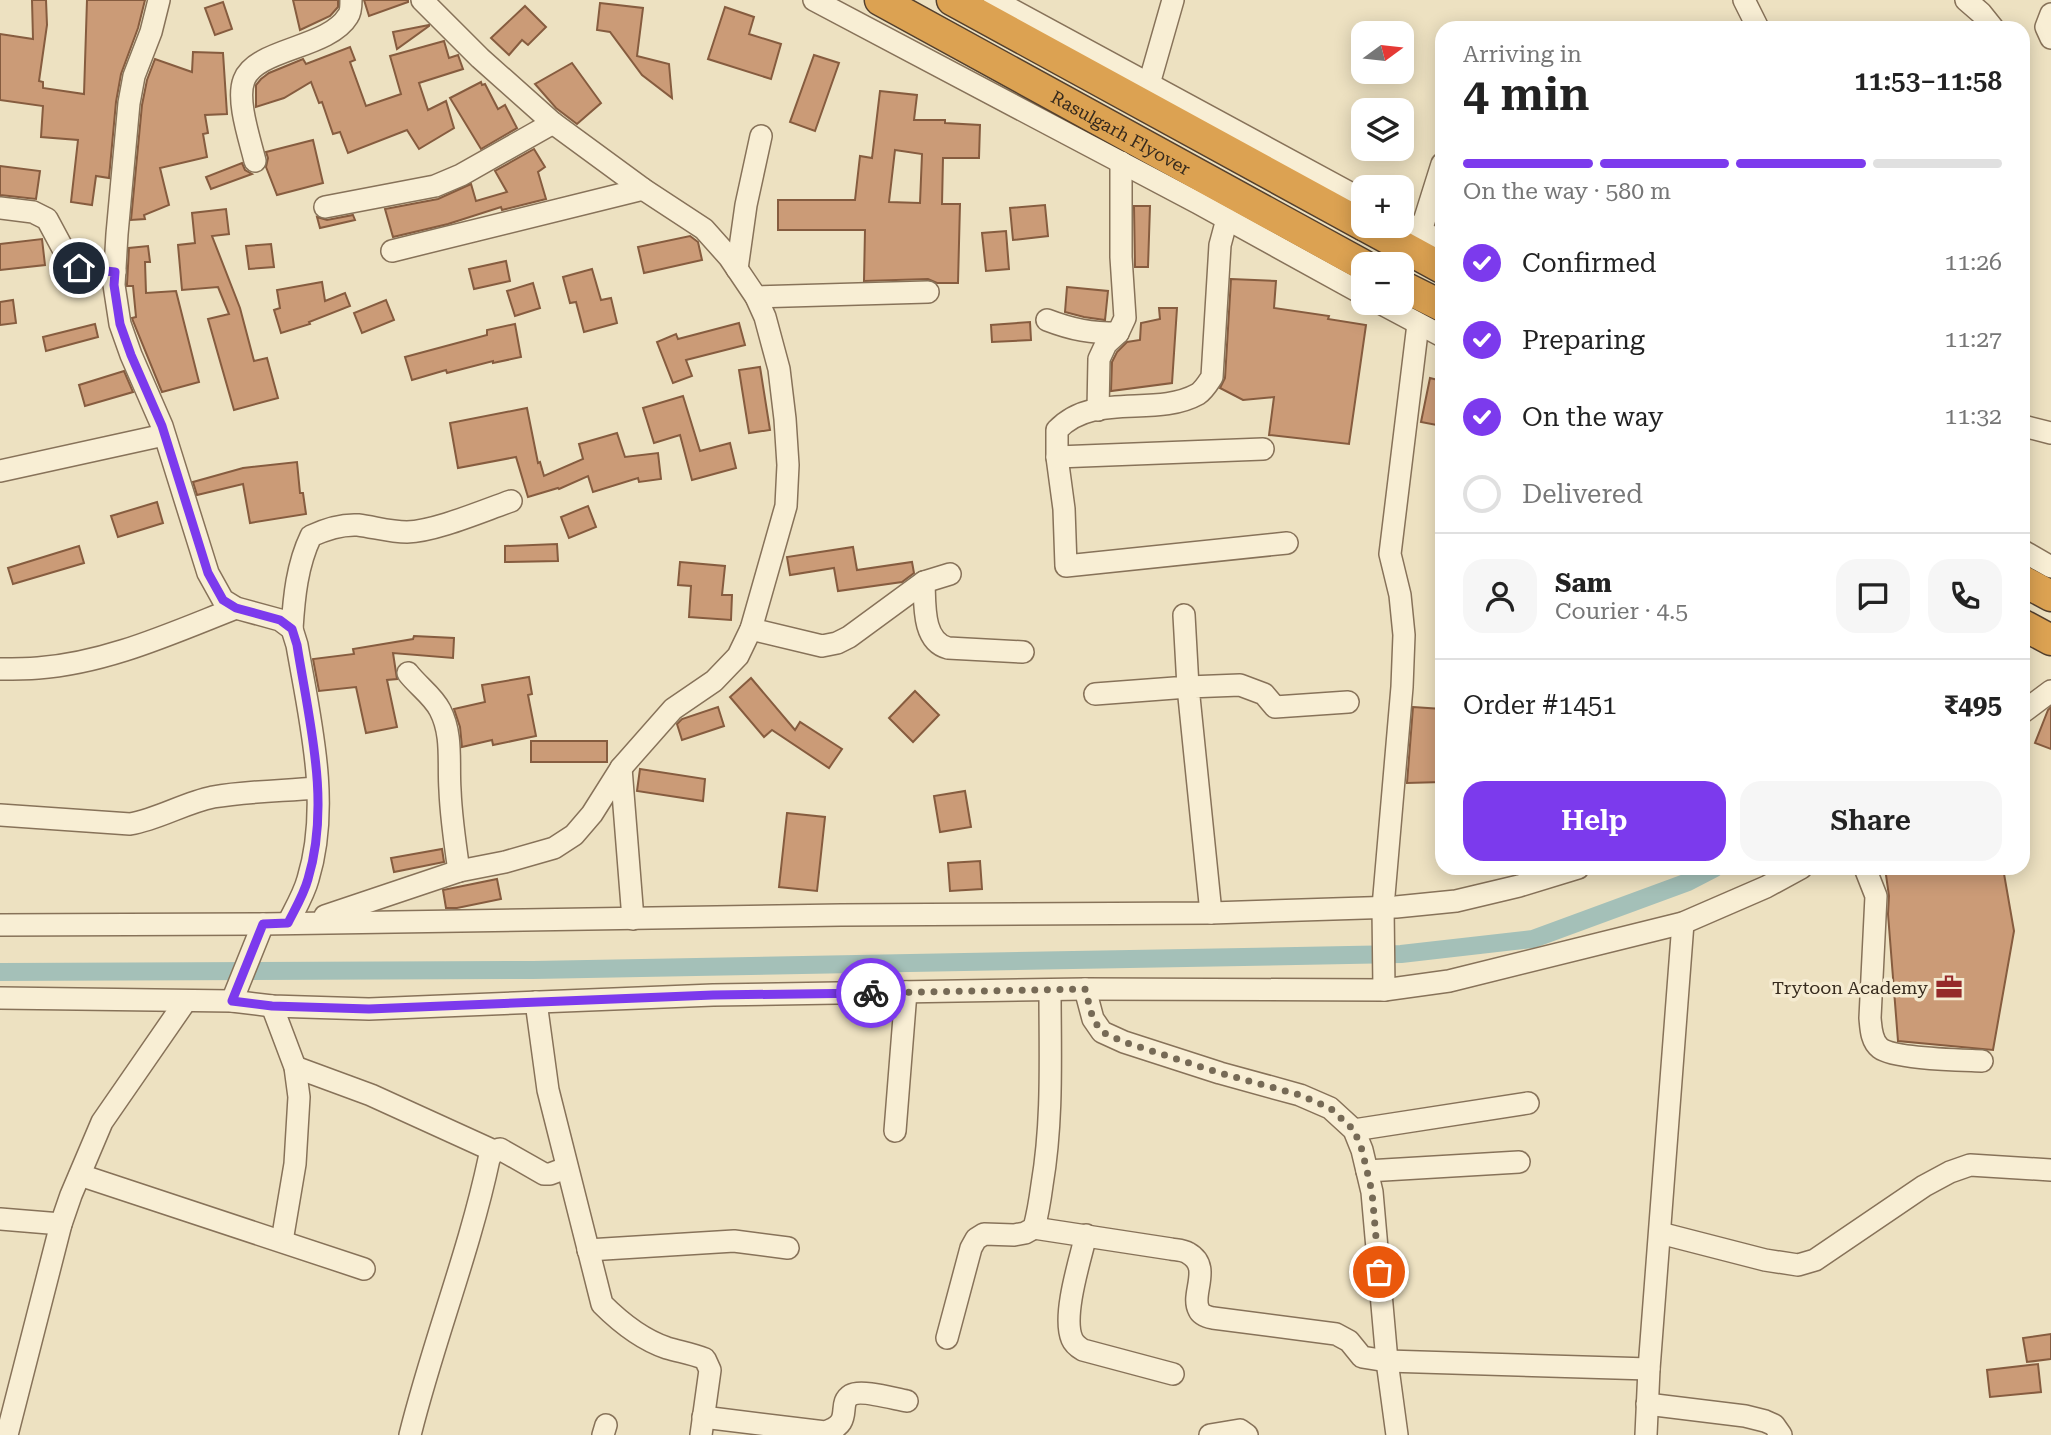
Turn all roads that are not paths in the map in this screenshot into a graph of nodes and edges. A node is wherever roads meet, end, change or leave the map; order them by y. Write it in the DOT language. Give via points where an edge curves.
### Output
graph roads {
  1 [pos="159,0"];
  2 [pos="351,0"];
  3 [pos="422,0"];
  4 [pos="814,0"];
  5 [pos="880,0"];
  6 [pos="952,0"];
  7 [pos="1173,0"];
  8 [pos="1744,0"];
  9 [pos="1966,0"];
  10 [pos="1004,3"];
  11 [pos="2051,14"];
  12 [pos="1754,21"];
  13 [pos="1988,21"];
  14 [pos="2051,38"];
  15 [pos="1149,84"];
  16 [pos="553,123"];
  17 [pos="761,136"];
  18 [pos="255,161"];
  19 [pos="1121,162"];
  20 [pos="1435,186"];
  21 [pos="643,189"];
  22 [pos="1351,193"];
  23 [pos="325,207"];
  24 [pos="0,208"];
  25 [pos="1351,218"];
  26 [pos="1227,219"];
  27 [pos="1414,227"];
  28 [pos="1421,231"];
  29 [pos="1388,238"];
  30 [pos="1435,238"];
  31 [pos="392,251"];
  32 [pos="1351,258"];
  33 [pos="1435,264"];
  34 [pos="737,269"];
  35 [pos="115,272"];
  36 [pos="1351,286"];
  37 [pos="928,292"];
  38 [pos="756,297"];
  39 [pos="1414,298"];
  40 [pos="1430,315"];
  41 [pos="1047,320"];
  42 [pos="1118,333"];
  43 [pos="1098,410"];
  44 [pos="2030,428"];
  45 [pos="2051,433"];
  46 [pos="164,435"];
  47 [pos="1263,449"];
  48 [pos="1057,457"];
  49 [pos="0,471"];
  50 [pos="511,502"];
  51 [pos="1287,543"];
  52 [pos="2030,562"];
  53 [pos="950,574"];
  54 [pos="924,582"];
  55 [pos="2044,585"];
  56 [pos="236,608"];
  57 [pos="1184,615"];
  58 [pos="751,628"];
  59 [pos="292,629"];
  60 [pos="1023,652"];
  61 [pos="0,669"];
  62 [pos="408,673"];
  63 [pos="1188,687"];
  64 [pos="2051,691"];
  65 [pos="1095,694"];
  66 [pos="1349,702"];
  67 [pos="2030,707"];
  68 [pos="621,768"];
  69 [pos="317,788"];
  70 [pos="0,815"];
  71 [pos="459,871"];
  72 [pos="1554,875"];
  73 [pos="1788,875"];
  74 [pos="1868,875"];
  75 [pos="1211,913"];
  76 [pos="1383,914"];
  77 [pos="633,919"];
  78 [pos="297,923"];
  79 [pos="1683,923"];
  80 [pos="263,924"];
  81 [pos="0,925"];
  82 [pos="1085,989"];
  83 [pos="1050,990"];
  84 [pos="1384,990"];
  85 [pos="906,992"];
  86 [pos="233,996"];
  87 [pos="0,998"];
  88 [pos="185,1002"];
  89 [pos="536,1002"];
  90 [pos="272,1006"];
  91 [pos="1982,1061"];
  92 [pos="295,1067"];
  93 [pos="1528,1103"];
  94 [pos="1354,1130"];
  95 [pos="895,1131"];
  96 [pos="494,1152"];
  97 [pos="1520,1163"];
  98 [pos="566,1168"];
  99 [pos="2051,1170"];
  100 [pos="1367,1171"];
  101 [pos="80,1175"];
  102 [pos="0,1219"];
  103 [pos="61,1224"];
  104 [pos="1034,1228"];
  105 [pos="1660,1233"];
  106 [pos="1086,1235"];
  107 [pos="282,1241"];
  108 [pos="788,1248"];
  109 [pos="588,1250"];
  110 [pos="364,1269"];
  111 [pos="947,1338"];
  112 [pos="1387,1360"];
  113 [pos="1649,1369"];
  114 [pos="1173,1374"];
  115 [pos="907,1401"];
  116 [pos="1647,1404"];
  117 [pos="702,1426"];
  118 [pos="848,1429"];
  119 [pos="7,1435"];
  120 [pos="410,1435"];
  121 [pos="1210,1435"];
  122 [pos="1247,1435"];
  123 [pos="1397,1435"];
  124 [pos="1646,1435"];
  125 [pos="1781,1435"];
  1 -- 35 [label="street" via="129,103"];
  2 -- 18 [label="street" via="349,15 334,31 251,68 243,82 242,104"];
  3 -- 16 [label="street"];
  4 -- 19 [label="street"];
  5 -- 32 [label="highway, Rasulgarh Flyover"];
  6 -- 25 [label="highway, Rasulgarh Flyover"];
  7 -- 15 [label="street"];
  8 -- 12 [label="street"];
  9 -- 13 [label="street"];
  10 -- 15 [label="street"];
  11 -- 14 [label="street" via="2046,27"];
  15 -- 22 [label="street"];
  16 -- 21 [label="street"];
  16 -- 23 [label="street" via="435,186"];
  17 -- 34 [label="street"];
  19 -- 26 [label="street"];
  19 -- 42 [label="street" via="1125,318"];
  20 -- 28 [label="street"];
  21 -- 31 [label="street"];
  21 -- 34 [label="street" via="704,229"];
  24 -- 35 [label="street" via="33,212 47,219 69,260 79,268"];
  26 -- 36 [label="street"];
  26 -- 43 [label="street" via="1220,245 1212,377 1201,393 1176,402"];
  27 -- 28 [label="street"];
  28 -- 30 [label="street"];
  29 -- 33 [label="highway, Rasulgarh Flyover"];
  34 -- 38 [label="street"];
  35 -- 46 [label="street" via="120,324"];
  37 -- 38 [label="street"];
  38 -- 58 [label="street" via="779,369 788,465 786,506"];
  39 -- 40 [label="highway"];
  40 -- 76 [label="street" via="1390,555 1404,635"];
  41 -- 42 [label="street" via="1069,329"];
  42 -- 43 [label="street" via="1099,359"];
  43 -- 48 [label="street" via="1067,420 1057,430"];
  44 -- 45 [label="street"];
  46 -- 49 [label="street"];
  46 -- 56 [label="street" via="208,573 223,600"];
  47 -- 48 [label="street"];
  48 -- 51 [label="street" via="1066,566"];
  50 -- 59 [label="street" via="428,529 406,532 357,525 329,528 311,536 300,567"];
  52 -- 55 [label="street"];
  53 -- 54 [label="street"];
  54 -- 58 [label="street" via="837,643 822,646"];
  54 -- 60 [label="street" via="926,619 939,645"];
  56 -- 59 [label="street" via="280,620"];
  56 -- 61 [label="street" via="141,645 82,661"];
  57 -- 63 [label="street"];
  58 -- 68 [label="street" via="738,656 714,681 673,709"];
  59 -- 69 [label="street" via="316,756"];
  62 -- 71 [label="street" via="442,713"];
  63 -- 65 [label="street"];
  63 -- 66 [label="street" via="1240,685 1264,694 1275,707"];
  63 -- 75 [label="street"];
  64 -- 67 [label="street"];
  68 -- 71 [label="street" via="592,814 574,835 554,848"];
  68 -- 77 [label="street"];
  69 -- 70 [label="street" via="214,797 130,824"];
  69 -- 78 [label="street" via="315,846"];
  71 -- 78 [label="street"];
  72 -- 76 [label="street" via="1456,901"];
  73 -- 79 [label="street"];
  74 -- 91 [label="street" via="1876,896 1872,1037 1880,1048 1895,1054"];
  75 -- 76 [label="street"];
  75 -- 77 [label="street"];
  76 -- 84 [label="street"];
  77 -- 78 [label="street"];
  78 -- 80 [label="street"];
  79 -- 84 [label="street" via="1448,981"];
  79 -- 105 [label="street"];
  80 -- 81 [label="street"];
  80 -- 86 [label="street"];
  82 -- 83 [label="street"];
  82 -- 84 [label="street"];
  82 -- 94 [label="street" via="1093,1019 1102,1032 1300,1095 1330,1108"];
  83 -- 85 [label="street"];
  83 -- 104 [label="street" via="1051,1112"];
  85 -- 89 [label="street"];
  85 -- 95 [label="street"];
  86 -- 88 [label="street"];
  86 -- 90 [label="street"];
  87 -- 88 [label="street"];
  88 -- 101 [label="street" via="102,1122"];
  89 -- 90 [label="street" via="369,1009"];
  89 -- 98 [label="street" via="548,1090"];
  90 -- 92 [label="street"];
  92 -- 96 [label="street"];
  92 -- 107 [label="street" via="299,1097 295,1164"];
  93 -- 94 [label="street"];
  94 -- 100 [label="street"];
  96 -- 98 [label="street" via="508,1152 544,1174"];
  96 -- 120 [label="street"];
  97 -- 100 [label="street"];
  98 -- 109 [label="street"];
  99 -- 105 [label="street" via="1970,1165 1950,1172 1815,1260 1798,1265"];
  100 -- 112 [label="street"];
  101 -- 103 [label="street"];
  101 -- 107 [label="street"];
  102 -- 103 [label="street"];
  103 -- 119 [label="street"];
  104 -- 106 [label="street"];
  104 -- 111 [label="street" via="976,1239"];
  105 -- 113 [label="street"];
  106 -- 112 [label="street" via="1188,1253 1197,1262 1197,1301 1204,1315 1336,1334 1362,1357"];
  106 -- 114 [label="street" via="1069,1309 1073,1342 1083,1350"];
  107 -- 110 [label="street"];
  108 -- 109 [label="street" via="734,1241"];
  109 -- 117 [label="street" via="603,1304 613,1315 668,1349 705,1359 710,1370"];
  112 -- 113 [label="street"];
  112 -- 123 [label="street"];
  113 -- 116 [label="street"];
  115 -- 118 [label="street" via="852,1395 845,1402"];
  116 -- 124 [label="street"];
  116 -- 125 [label="street" via="1765,1420"];
  117 -- 118 [label="street" via="825,1433"];
  121 -- 122 [label="street" via="1240,1430"];
}
